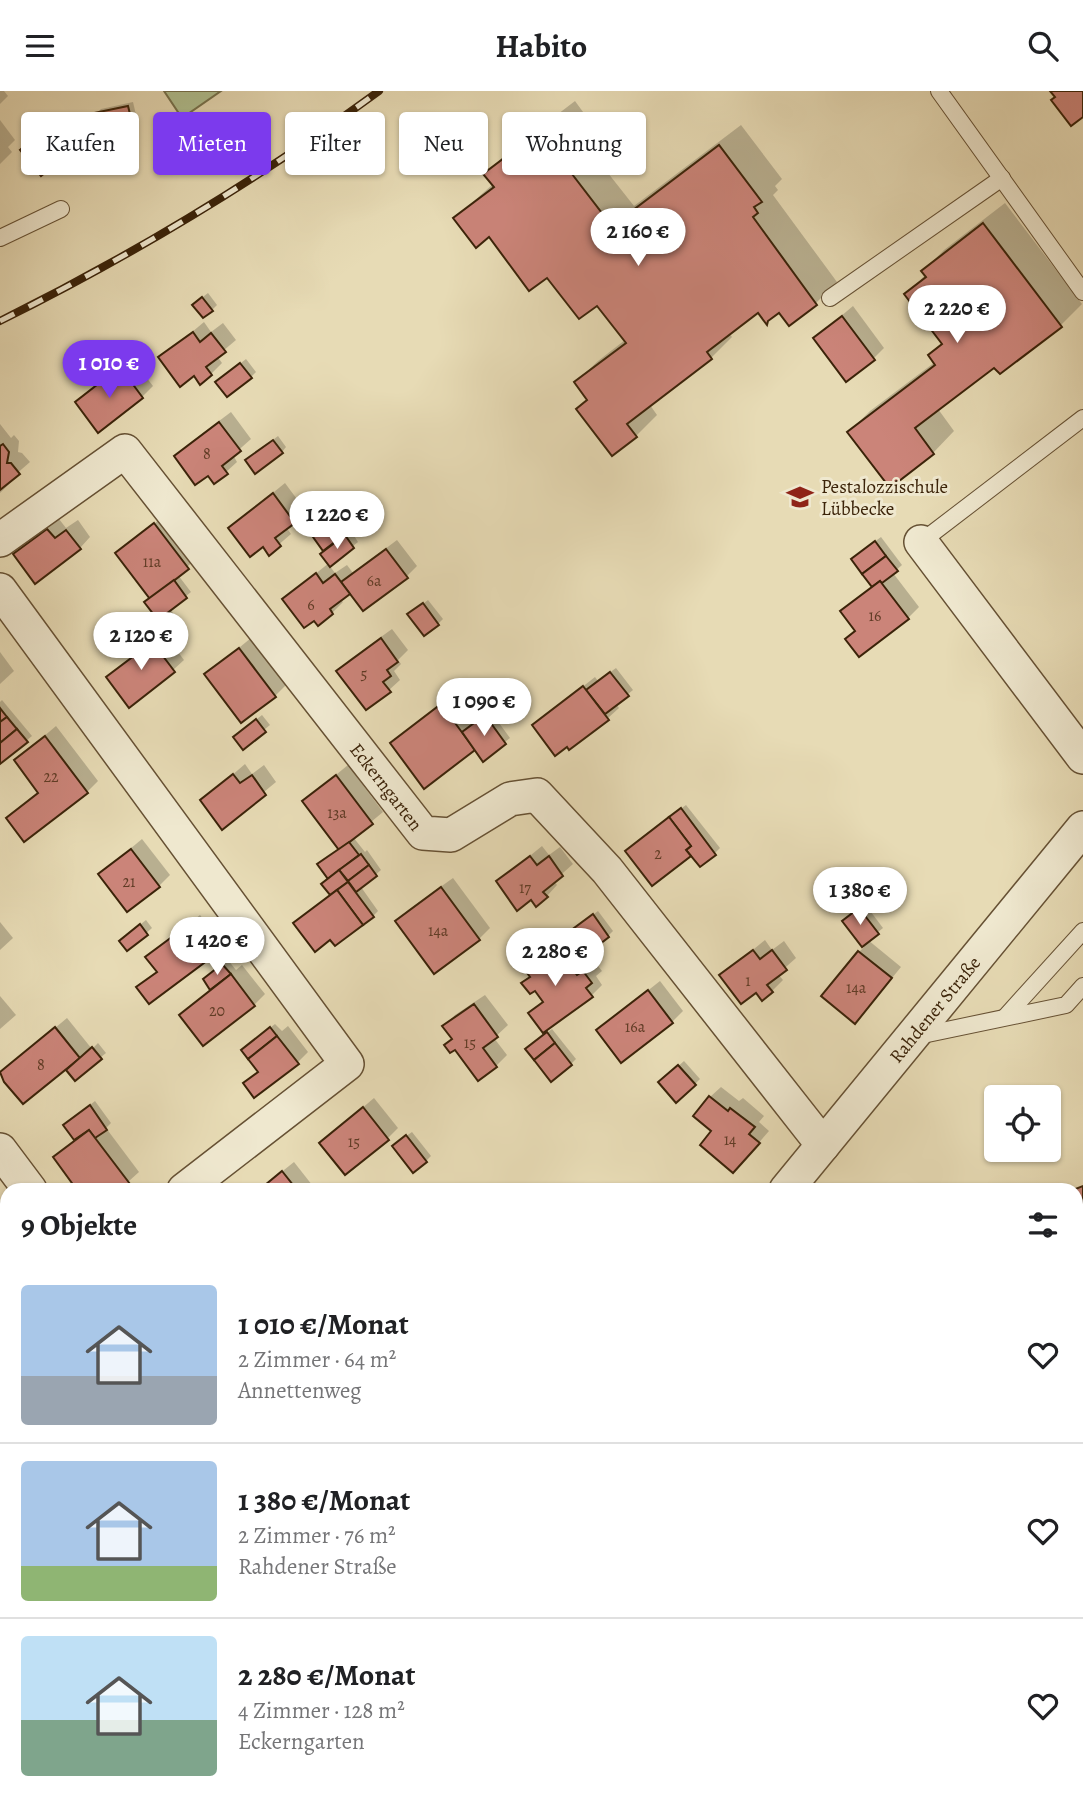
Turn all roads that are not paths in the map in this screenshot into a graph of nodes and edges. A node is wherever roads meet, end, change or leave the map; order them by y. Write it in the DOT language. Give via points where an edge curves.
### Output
graph roads {
  1 [pos="939,91"];
  2 [pos="1002,178"];
  3 [pos="61,209"];
  4 [pos="0,238"];
  5 [pos="1083,292"];
  6 [pos="830,298"];
  7 [pos="1083,418"];
  8 [pos="0,540"];
  9 [pos="920,542"];
  10 [pos="0,590"];
  11 [pos="1083,757"];
  12 [pos="1083,828"];
  13 [pos="1083,931"];
  14 [pos="1083,986"];
  15 [pos="1006,1016"];
  16 [pos="913,1037"];
  17 [pos="823,1145"];
  18 [pos="0,1150"];
  19 [pos="25,1183"];
  20 [pos="193,1183"];
  21 [pos="792,1183"];
  1 -- 2 [label="lane"];
  2 -- 5 [label="lane"];
  2 -- 6 [label="lane"];
  3 -- 4 [label="lane"];
  7 -- 9 [label="lane"];
  8 -- 17 [label="street, Eckerngarten" via="125,451 423,833 452,835 510,799 537,795 607,870"];
  9 -- 11 [label="street"];
  10 -- 20 [label="street" via="347,1064"];
  12 -- 16 [label="street, Rahdener Straße"];
  13 -- 15 [label="lane"];
  14 -- 15 [label="lane" via="1066,1005"];
  15 -- 16 [label="lane"];
  16 -- 17 [label="street, Rahdener Straße"];
  17 -- 21 [label="street, Rahdener Straße"];
  18 -- 19 [label="street"];
}
